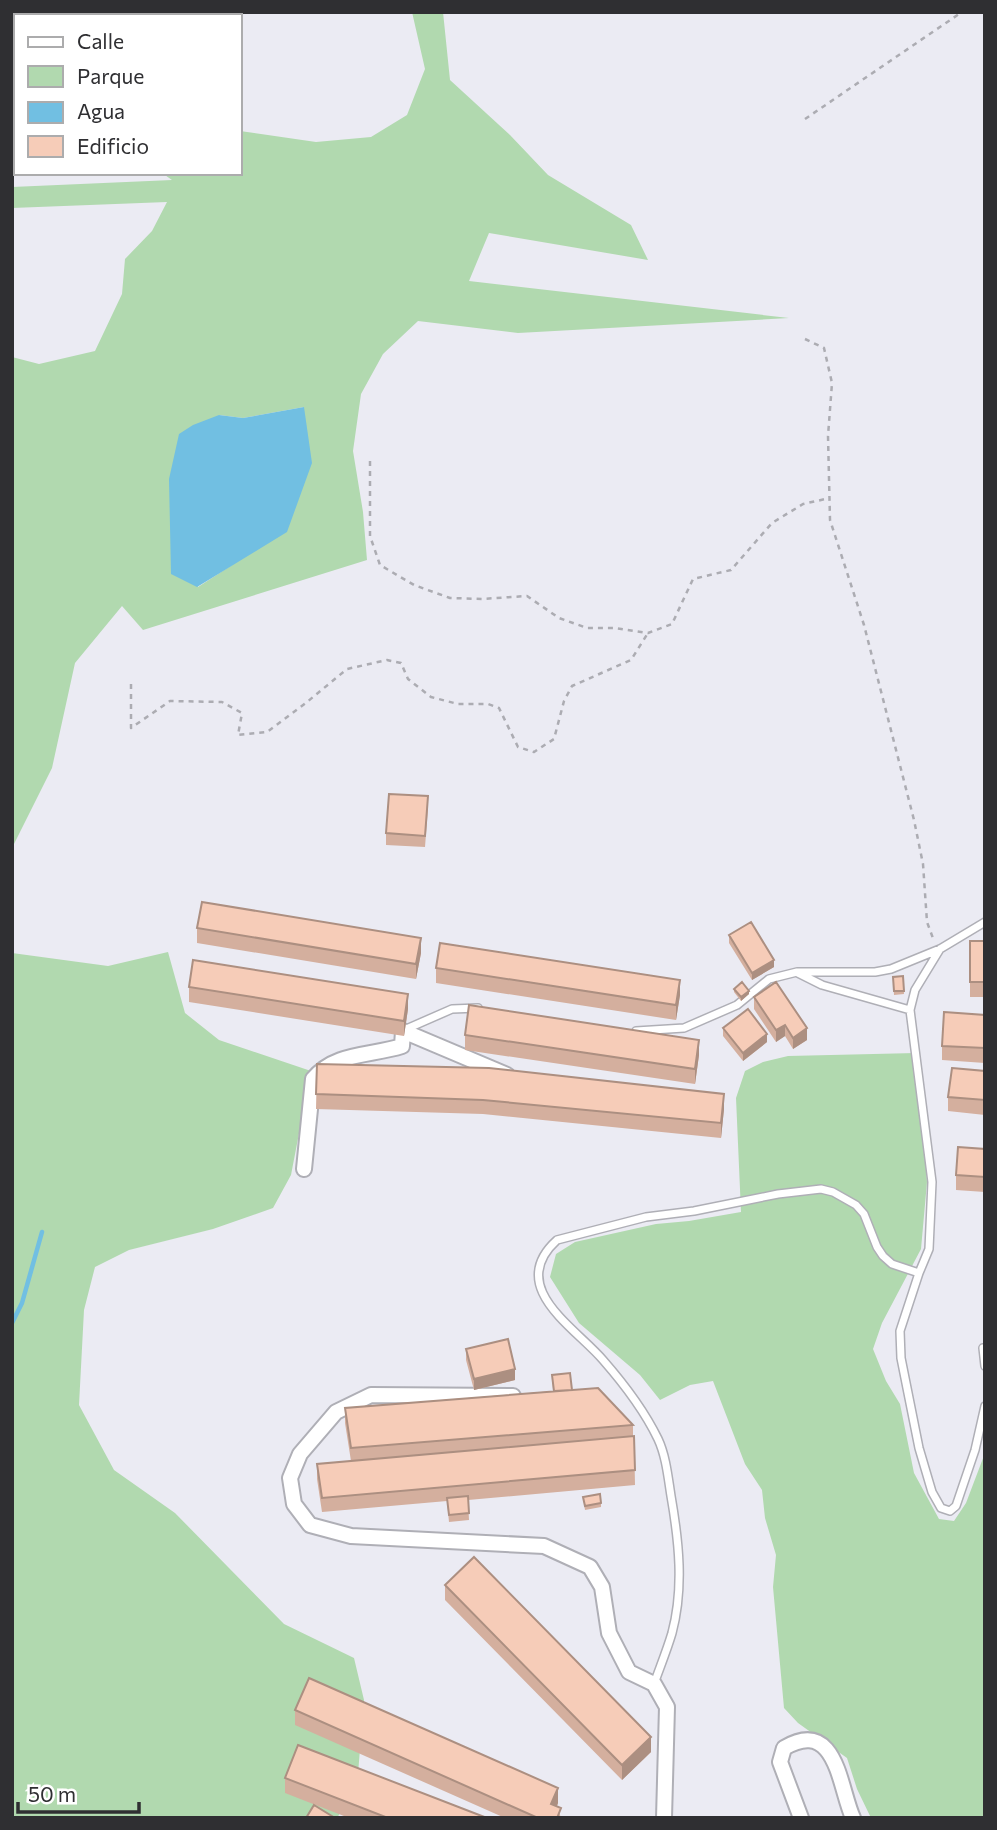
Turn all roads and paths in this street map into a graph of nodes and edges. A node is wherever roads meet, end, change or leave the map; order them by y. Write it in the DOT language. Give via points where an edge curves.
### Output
graph roads {
  1 [pos="962,12"];
  2 [pos="805,119"];
  3 [pos="805,339"];
  4 [pos="370,461"];
  5 [pos="830,498"];
  6 [pos="648,633"];
  7 [pos="131,684"];
  8 [pos="985,922"];
  9 [pos="940,949"];
  10 [pos="797,972"];
  11 [pos="487,1009"];
  12 [pos="910,1010"];
  13 [pos="622,1029"];
  14 [pos="403,1031"];
  15 [pos="518,1080"];
  16 [pos="304,1169"];
  17 [pos="919,1273"];
  18 [pos="983,1348"];
  19 [pos="985,1366"];
  20 [pos="514,1396"];
  21 [pos="985,1406"];
  22 [pos="653,1684"];
  23 [pos="663,1818"];
  24 [pos="801,1818"];
  25 [pos="853,1818"];
  1 -- 2 [label="path"];
  3 -- 5 [label="path" via="824,348 832,383"];
  4 -- 6 [label="path" via="370,536 380,565 414,585 450,598 527,596 559,618 587,628"];
  5 -- 6 [label="path" via="803,504 772,523 731,570 693,579 672,624"];
  5 -- 9 [label="path" via="830,520 864,625 914,820 927,922"];
  6 -- 7 [label="path" via="631,660 572,686 554,739 534,752 518,747 499,708 431,697 408,679 401,663 387,660 347,669 267,732 237,735 242,713 222,702 170,701 131,728"];
  8 -- 9 [label="lane"];
  9 -- 10 [label="lane" via="875,972"];
  9 -- 12 [label="lane" via="915,990"];
  10 -- 12 [label="lane" via="822,985"];
  10 -- 13 [label="lane" via="769,979 737,1005 684,1028"];
  11 -- 14 [label="lane" via="452,1009"];
  12 -- 17 [label="lane" via="932,1182 929,1250"];
  14 -- 15 [label="street"];
  14 -- 16 [label="street" via="402,1046 332,1062 313,1079"];
  17 -- 21 [label="lane" via="900,1331 901,1358 919,1448 941,1508 950,1511 956,1506"];
  17 -- 22 [label="lane" via="892,1264 877,1247 856,1205 821,1189 646,1217 557,1240 549,1248 539,1273 542,1292 562,1321 601,1357 634,1399 659,1440 667,1468 681,1568 672,1634"];
  18 -- 19 [label="lane"];
  20 -- 22 [label="street" via="371,1395 336,1412 300,1454 290,1478 294,1504 310,1525 351,1536 544,1546 590,1567 602,1587 609,1633 629,1672"];
  22 -- 23 [label="street" via="667,1707"];
  24 -- 25 [label="street" via="780,1762 784,1748 806,1741 829,1751"];
}
